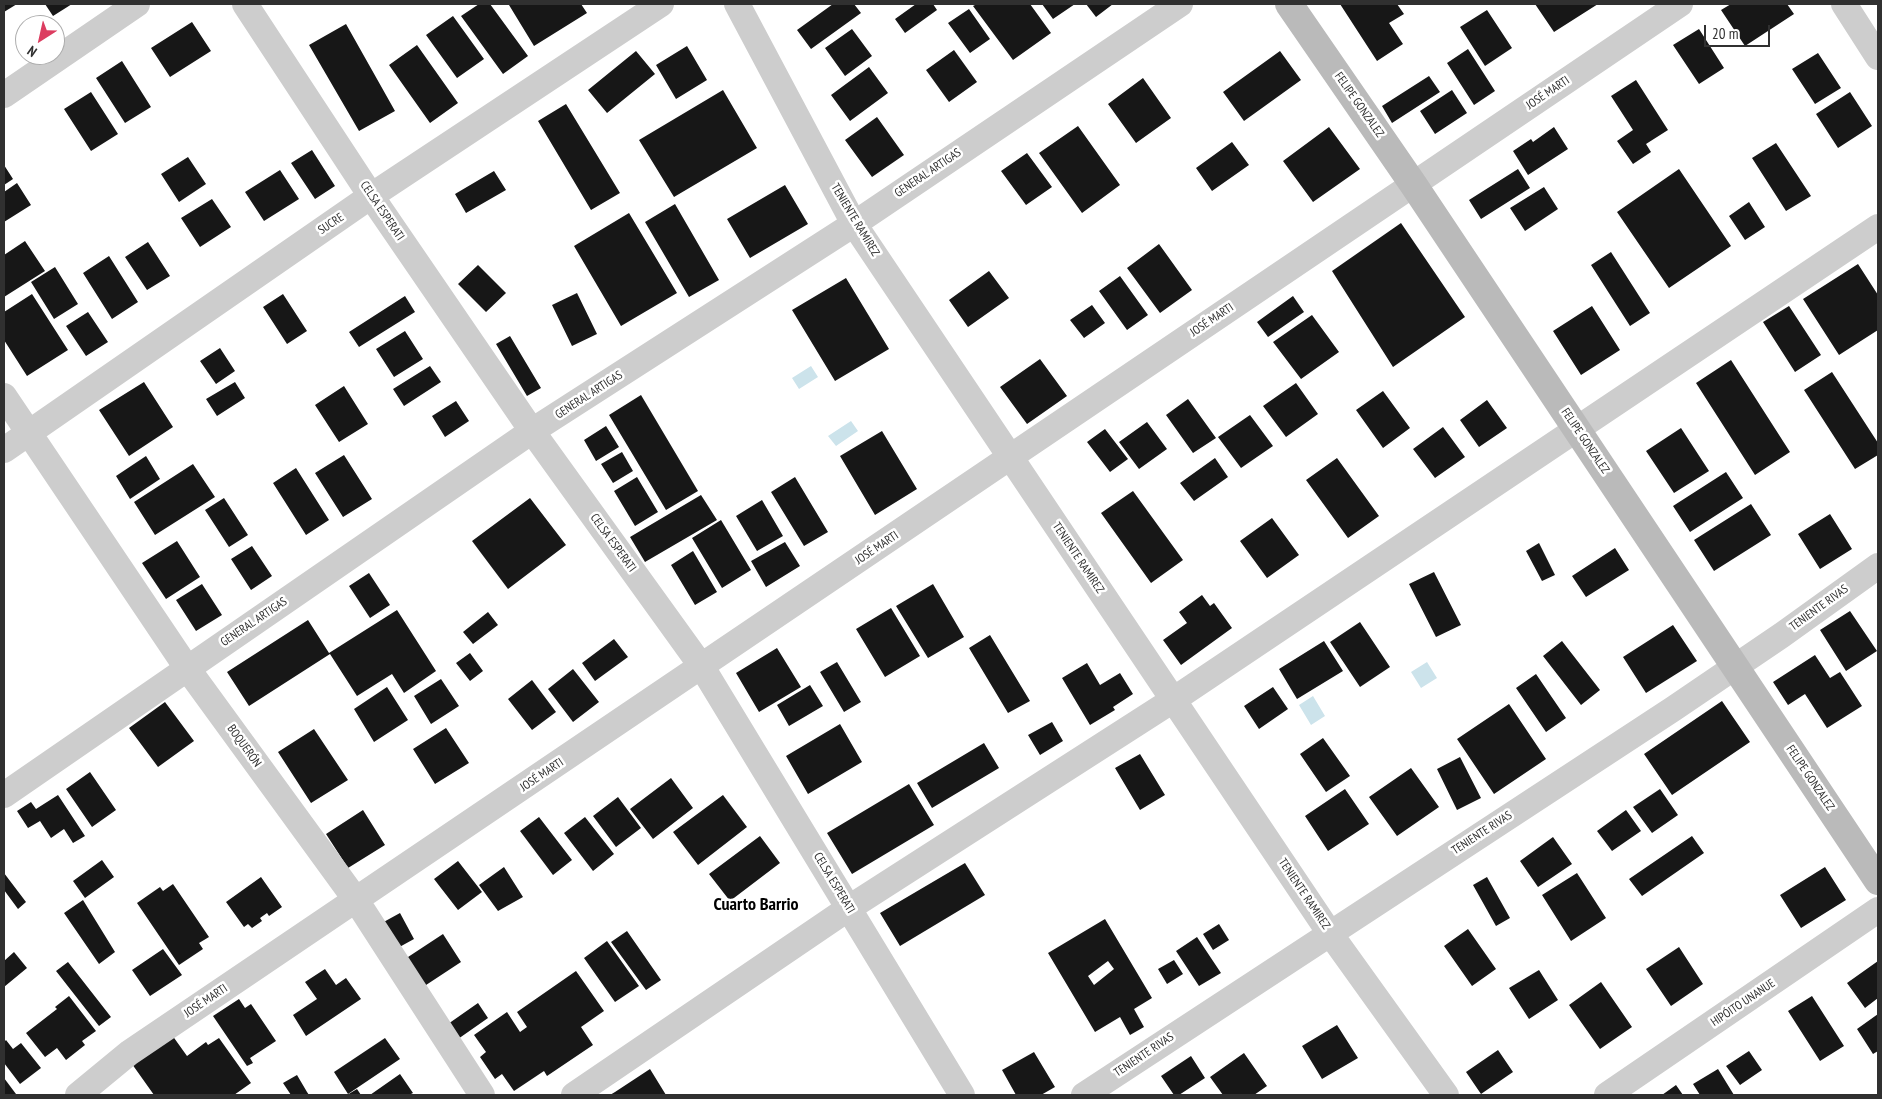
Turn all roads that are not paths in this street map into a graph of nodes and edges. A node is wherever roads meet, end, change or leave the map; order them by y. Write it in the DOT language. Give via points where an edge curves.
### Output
graph roads {
  1 [pos="137,4"];
  2 [pos="245,4"];
  3 [pos="661,4"];
  4 [pos="738,4"];
  5 [pos="1180,4"];
  6 [pos="1289,4"];
  7 [pos="1680,4"];
  8 [pos="1844,4"];
  9 [pos="1878,57"];
  10 [pos="4,95"];
  11 [pos="1413,184"];
  12 [pos="371,196"];
  13 [pos="854,224"];
  14 [pos="1878,227"];
  15 [pos="4,396"];
  16 [pos="1577,430"];
  17 [pos="532,431"];
  18 [pos="28,432"];
  19 [pos="4,450"];
  20 [pos="1010,457"];
  21 [pos="1878,566"];
  22 [pos="702,667"];
  23 [pos="1735,667"];
  24 [pos="187,668"];
  25 [pos="1173,700"];
  26 [pos="4,795"];
  27 [pos="1878,881"];
  28 [pos="356,900"];
  29 [pos="850,908"];
  30 [pos="1878,910"];
  31 [pos="1329,932"];
  32 [pos="78,1095"];
  33 [pos="482,1095"];
  34 [pos="574,1095"];
  35 [pos="962,1095"];
  36 [pos="1084,1095"];
  37 [pos="1446,1095"];
  38 [pos="1607,1095"];
  1 -- 10 [label="street"];
  2 -- 12 [label="street, CELSA ESPERATI"];
  3 -- 12 [label="street, SUCRE"];
  4 -- 13 [label="street, TENIENTE RAMIREZ"];
  5 -- 13 [label="street, GENERAL ARTIGAS"];
  6 -- 11 [label="street, FELIPE GONZALEZ"];
  7 -- 11 [label="street, JOSÉ MARTI"];
  8 -- 9 [label="street"];
  11 -- 16 [label="street, FELIPE GONZALEZ"];
  11 -- 20 [label="street, JOSÉ MARTI"];
  12 -- 17 [label="street, CELSA ESPERATI"];
  12 -- 18 [label="street, SUCRE"];
  13 -- 17 [label="street, GENERAL ARTIGAS"];
  13 -- 20 [label="street, TENIENTE RAMIREZ"];
  14 -- 16 [label="street"];
  15 -- 18 [label="street, BOQUERÓN"];
  16 -- 23 [label="street, FELIPE GONZALEZ"];
  16 -- 25 [label="street"];
  17 -- 22 [label="street, CELSA ESPERATI"];
  17 -- 24 [label="street, GENERAL ARTIGAS"];
  18 -- 19 [label="street, SUCRE"];
  18 -- 24 [label="street, BOQUERÓN"];
  20 -- 22 [label="street, JOSÉ MARTI"];
  20 -- 25 [label="street, TENIENTE RAMIREZ"];
  21 -- 23 [label="street, TENIENTE RIVAS"];
  22 -- 28 [label="street, JOSÉ MARTI"];
  22 -- 29 [label="street, CELSA ESPERATI"];
  23 -- 27 [label="street, FELIPE GONZALEZ"];
  23 -- 31 [label="street, TENIENTE RIVAS"];
  24 -- 26 [label="street, GENERAL ARTIGAS"];
  24 -- 28 [label="street, BOQUERÓN"];
  25 -- 29 [label="street"];
  25 -- 31 [label="street, TENIENTE RAMIREZ"];
  28 -- 32 [label="street, JOSÉ MARTI" via="130,1053"];
  28 -- 33 [label="street, BOQUERÓN"];
  29 -- 34 [label="street"];
  29 -- 35 [label="street, CELSA ESPERATI"];
  30 -- 38 [label="street, HIPÓITO UNANUE"];
  31 -- 36 [label="street, TENIENTE RIVAS"];
  31 -- 37 [label="street, TENIENTE RAMIREZ"];
}
